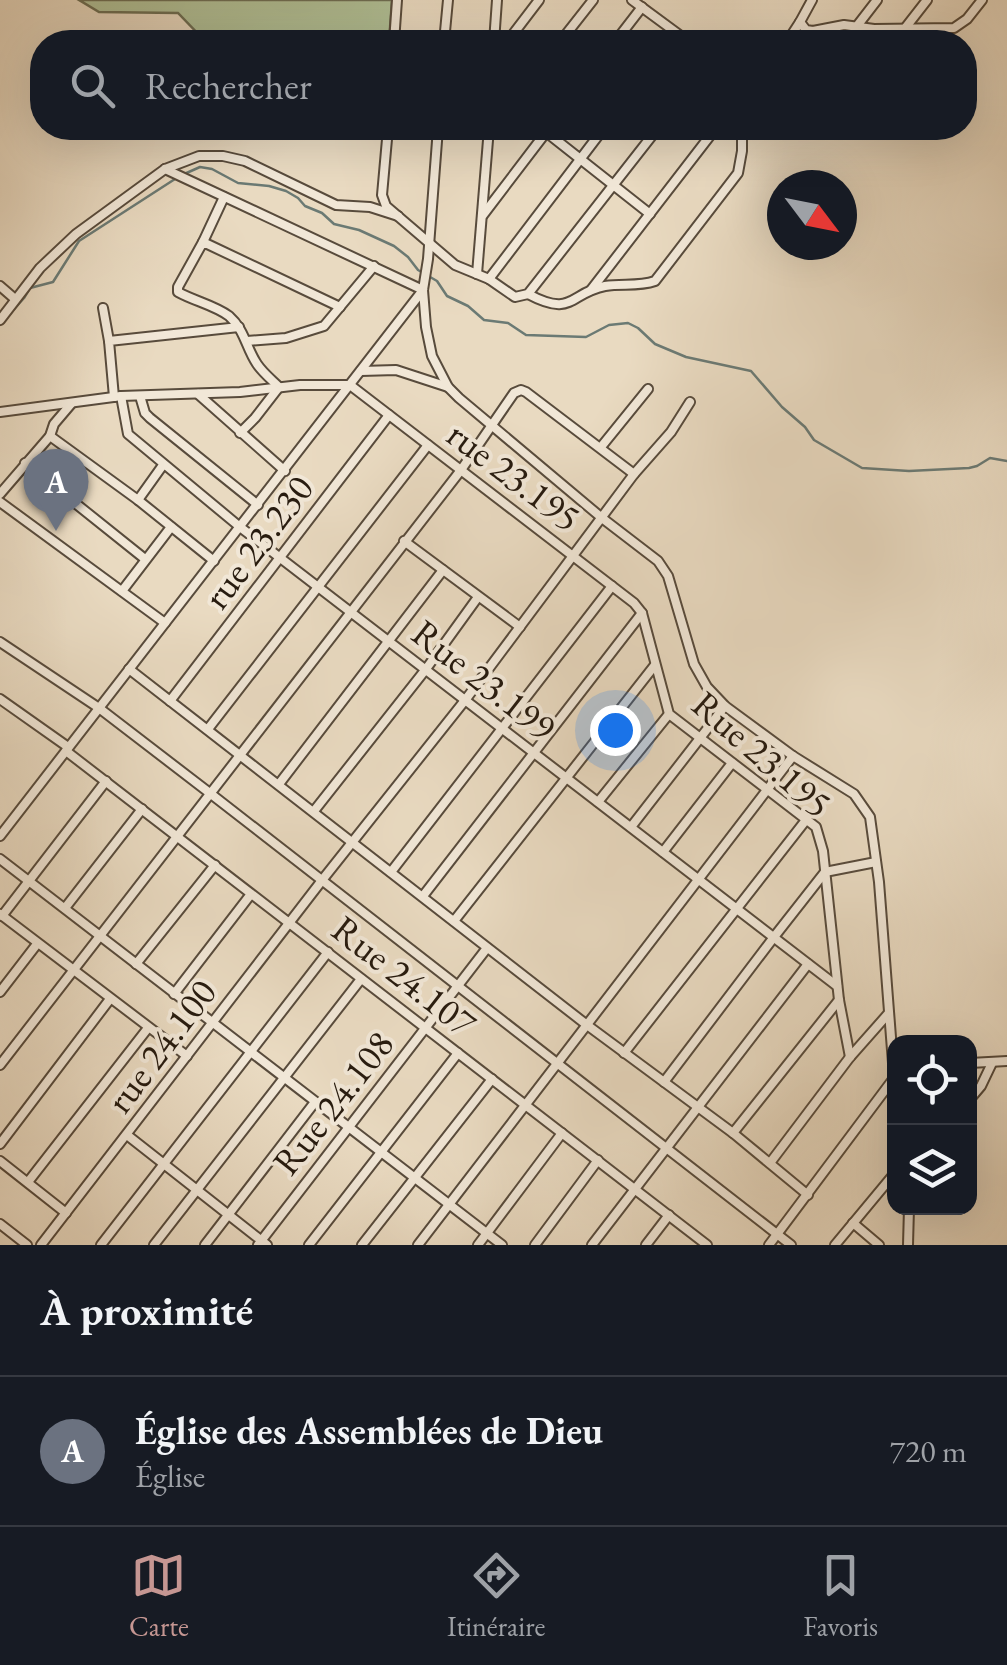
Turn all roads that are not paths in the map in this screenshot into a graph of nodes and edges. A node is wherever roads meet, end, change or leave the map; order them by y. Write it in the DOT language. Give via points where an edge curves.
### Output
graph roads {
  1 [pos="397,0"];
  2 [pos="448,0"];
  3 [pos="496,0"];
  4 [pos="539,0"];
  5 [pos="593,0"];
  6 [pos="632,0"];
  7 [pos="812,0"];
  8 [pos="876,0"];
  9 [pos="927,0"];
  10 [pos="982,0"];
  11 [pos="642,7"];
  12 [pos="800,22"];
  13 [pos="857,26"];
  14 [pos="906,27"];
  15 [pos="395,30"];
  16 [pos="445,30"];
  17 [pos="495,30"];
  18 [pos="516,30"];
  19 [pos="569,30"];
  20 [pos="624,30"];
  21 [pos="672,30"];
  22 [pos="795,30"];
  23 [pos="806,30"];
  24 [pos="818,30"];
  25 [pos="387,140"];
  26 [pos="437,140"];
  27 [pos="488,140"];
  28 [pos="538,140"];
  29 [pos="558,140"];
  30 [pos="595,140"];
  31 [pos="649,140"];
  32 [pos="707,140"];
  33 [pos="742,140"];
  34 [pos="580,159"];
  35 [pos="168,170"];
  36 [pos="613,186"];
  37 [pos="224,197"];
  38 [pos="650,214"];
  39 [pos="483,215"];
  40 [pos="398,216"];
  41 [pos="204,242"];
  42 [pos="430,244"];
  43 [pos="374,266"];
  44 [pos="476,274"];
  45 [pos="489,279"];
  46 [pos="0,286"];
  47 [pos="424,288"];
  48 [pos="590,292"];
  49 [pos="527,295"];
  50 [pos="15,300"];
  51 [pos="340,307"];
  52 [pos="103,308"];
  53 [pos="0,320"];
  54 [pos="239,327"];
  55 [pos="247,340"];
  56 [pos="109,342"];
  57 [pos="361,371"];
  58 [pos="350,385"];
  59 [pos="279,387"];
  60 [pos="448,387"];
  61 [pos="648,389"];
  62 [pos="198,394"];
  63 [pos="140,396"];
  64 [pos="117,397"];
  65 [pos="690,402"];
  66 [pos="73,403"];
  67 [pos="0,412"];
  68 [pos="389,415"];
  69 [pos="492,426"];
  70 [pos="240,433"];
  71 [pos="50,436"];
  72 [pos="428,445"];
  73 [pos="601,447"];
  74 [pos="24,463"];
  75 [pos="163,465"];
  76 [pos="461,470"];
  77 [pos="285,471"];
  78 [pos="634,474"];
  79 [pos="0,494"];
  80 [pos="138,500"];
  81 [pos="0,502"];
  82 [pos="258,505"];
  83 [pos="602,518"];
  84 [pos="171,527"];
  85 [pos="240,527"];
  86 [pos="404,540"];
  87 [pos="573,556"];
  88 [pos="281,558"];
  89 [pos="145,559"];
  90 [pos="214,561"];
  91 [pos="443,570"];
  92 [pos="319,586"];
  93 [pos="612,586"];
  94 [pos="122,591"];
  95 [pos="478,597"];
  96 [pos="351,611"];
  97 [pos="642,613"];
  98 [pos="164,624"];
  99 [pos="520,627"];
  100 [pos="389,641"];
  101 [pos="0,642"];
  102 [pos="655,664"];
  103 [pos="129,669"];
  104 [pos="426,669"];
  105 [pos="0,699"];
  106 [pos="466,699"];
  107 [pos="170,701"];
  108 [pos="726,706"];
  109 [pos="99,708"];
  110 [pos="669,714"];
  111 [pos="502,728"];
  112 [pos="208,730"];
  113 [pos="700,738"];
  114 [pos="67,748"];
  115 [pos="535,753"];
  116 [pos="241,756"];
  117 [pos="793,756"];
  118 [pos="732,763"];
  119 [pos="566,777"];
  120 [pos="106,781"];
  121 [pos="279,784"];
  122 [pos="767,790"];
  123 [pos="211,794"];
  124 [pos="598,802"];
  125 [pos="142,809"];
  126 [pos="314,812"];
  127 [pos="806,820"];
  128 [pos="632,827"];
  129 [pos="0,836"];
  130 [pos="177,836"];
  131 [pos="352,842"];
  132 [pos="663,852"];
  133 [pos="0,859"];
  134 [pos="876,862"];
  135 [pos="215,865"];
  136 [pos="391,872"];
  137 [pos="825,872"];
  138 [pos="323,879"];
  139 [pos="699,879"];
  140 [pos="30,882"];
  141 [pos="251,894"];
  142 [pos="423,896"];
  143 [pos="65,908"];
  144 [pos="737,908"];
  145 [pos="1,916"];
  146 [pos="454,921"];
  147 [pos="290,922"];
  148 [pos="100,935"];
  149 [pos="774,937"];
  150 [pos="37,944"];
  151 [pos="488,948"];
  152 [pos="328,952"];
  153 [pos="136,964"];
  154 [pos="808,964"];
  155 [pos="73,970"];
  156 [pos="361,979"];
  157 [pos="459,986"];
  158 [pos="838,986"];
  159 [pos="0,992"];
  160 [pos="174,994"];
  161 [pos="110,999"];
  162 [pos="839,1000"];
  163 [pos="889,1013"];
  164 [pos="212,1023"];
  165 [pos="587,1025"];
  166 [pos="148,1028"];
  167 [pos="426,1028"];
  168 [pos="891,1035"];
  169 [pos="250,1051"];
  170 [pos="458,1053"];
  171 [pos="624,1054"];
  172 [pos="187,1056"];
  173 [pos="850,1057"];
  174 [pos="1007,1061"];
  175 [pos="977,1063"];
  176 [pos="992,1063"];
  177 [pos="558,1064"];
  178 [pos="0,1065"];
  179 [pos="284,1077"];
  180 [pos="492,1079"];
  181 [pos="664,1082"];
  182 [pos="887,1087"];
  183 [pos="977,1091"];
  184 [pos="315,1102"];
  185 [pos="526,1105"];
  186 [pos="699,1107"];
  187 [pos="349,1128"];
  188 [pos="562,1133"];
  189 [pos="732,1133"];
  190 [pos="127,1135"];
  191 [pos="0,1144"];
  192 [pos="667,1148"];
  193 [pos="381,1152"];
  194 [pos="598,1160"];
  195 [pos="0,1161"];
  196 [pos="770,1163"];
  197 [pos="164,1164"];
  198 [pos="414,1177"];
  199 [pos="28,1182"];
  200 [pos="887,1182"];
  201 [pos="198,1188"];
  202 [pos="636,1189"];
  203 [pos="808,1195"];
  204 [pos="450,1204"];
  205 [pos="66,1213"];
  206 [pos="229,1214"];
  207 [pos="669,1215"];
  208 [pos="909,1215"];
  209 [pos="853,1223"];
  210 [pos="0,1224"];
  211 [pos="487,1234"];
  212 [pos="777,1234"];
  213 [pos="262,1243"];
  214 [pos="27,1245"];
  215 [pos="41,1245"];
  216 [pos="101,1245"];
  217 [pos="154,1245"];
  218 [pos="205,1245"];
  219 [pos="310,1245"];
  220 [pos="362,1245"];
  221 [pos="418,1245"];
  222 [pos="478,1245"];
  223 [pos="502,1245"];
  224 [pos="535,1245"];
  225 [pos="592,1245"];
  226 [pos="646,1245"];
  227 [pos="707,1245"];
  228 [pos="769,1245"];
  229 [pos="791,1245"];
  230 [pos="836,1245"];
  231 [pos="879,1245"];
  232 [pos="908,1245"];
  1 -- 15 [label="street"];
  2 -- 16 [label="street"];
  3 -- 17 [label="street"];
  4 -- 18 [label="street"];
  5 -- 19 [label="street"];
  6 -- 11 [label="street"];
  7 -- 12 [label="street"];
  8 -- 13 [label="street"];
  9 -- 14 [label="street"];
  10 -- 14 [label="street" via="954,28"];
  11 -- 20 [label="street"];
  11 -- 21 [label="street"];
  12 -- 22 [label="street"];
  12 -- 23 [label="street"];
  13 -- 14 [label="street"];
  13 -- 24 [label="street"];
  25 -- 40 [label="street" via="382,200"];
  26 -- 42 [label="street"];
  27 -- 39 [label="street"];
  28 -- 39 [label="street"];
  29 -- 34 [label="street"];
  30 -- 34 [label="street"];
  31 -- 36 [label="street"];
  32 -- 38 [label="street"];
  33 -- 48 [label="street" via="738,173 659,277"];
  34 -- 36 [label="street"];
  34 -- 45 [label="street"];
  35 -- 37 [label="street"];
  35 -- 40 [label="street" via="199,156 222,156 336,204"];
  35 -- 50 [label="street" via="76,234"];
  36 -- 38 [label="street"];
  36 -- 49 [label="street"];
  37 -- 41 [label="street"];
  37 -- 43 [label="street"];
  38 -- 48 [label="street"];
  39 -- 44 [label="street"];
  40 -- 42 [label="street"];
  41 -- 51 [label="street"];
  41 -- 54 [label="street" via="178,292"];
  42 -- 44 [label="street"];
  42 -- 47 [label="street"];
  43 -- 47 [label="street"];
  43 -- 51 [label="street"];
  44 -- 45 [label="street"];
  45 -- 49 [label="street" via="515,297"];
  46 -- 50 [label="street"];
  47 -- 57 [label="street"];
  47 -- 60 [label="street" via="428,342"];
  48 -- 49 [label="street" via="563,304"];
  50 -- 53 [label="street"];
  51 -- 55 [label="street" via="320,328"];
  52 -- 56 [label="street, Rue 23.199"];
  54 -- 55 [label="street"];
  54 -- 56 [label="street"];
  55 -- 59 [label="street" via="255,361"];
  56 -- 64 [label="street, Rue 23.199"];
  57 -- 58 [label="street"];
  57 -- 60 [label="street" via="396,370"];
  58 -- 59 [label="street"];
  58 -- 68 [label="street, rue 23.195"];
  58 -- 77 [label="street"];
  59 -- 62 [label="street"];
  59 -- 70 [label="street"];
  60 -- 69 [label="street"];
  61 -- 73 [label="street"];
  62 -- 63 [label="street"];
  62 -- 70 [label="street"];
  63 -- 64 [label="street"];
  63 -- 82 [label="street" via="150,418"];
  64 -- 66 [label="street"];
  64 -- 75 [label="street, Rue 23.199" via="128,434"];
  65 -- 78 [label="street, rue 24.100"];
  66 -- 67 [label="street"];
  66 -- 71 [label="street"];
  68 -- 72 [label="street, rue 23.195"];
  68 -- 88 [label="street, rue 23.230"];
  69 -- 73 [label="street" via="521,390"];
  69 -- 76 [label="street"];
  69 -- 83 [label="street"];
  70 -- 77 [label="street"];
  71 -- 74 [label="street"];
  71 -- 80 [label="street"];
  72 -- 76 [label="street, rue 23.195"];
  72 -- 92 [label="street"];
  73 -- 78 [label="street"];
  74 -- 79 [label="street"];
  74 -- 89 [label="street"];
  75 -- 80 [label="street"];
  75 -- 85 [label="street, Rue 23.199"];
  76 -- 86 [label="street"];
  76 -- 87 [label="street, rue 23.195"];
  77 -- 82 [label="street"];
  78 -- 83 [label="street, rue 24.100"];
  80 -- 84 [label="street"];
  81 -- 94 [label="street"];
  82 -- 85 [label="street"];
  83 -- 87 [label="street, rue 24.100"];
  83 -- 108 [label="street" via="664,568 699,676"];
  84 -- 89 [label="street"];
  84 -- 90 [label="street"];
  85 -- 88 [label="street, Rue 23.199"];
  85 -- 90 [label="street"];
  86 -- 91 [label="street"];
  86 -- 96 [label="street"];
  87 -- 93 [label="street, rue 23.195"];
  87 -- 99 [label="street, rue 24.100"];
  88 -- 92 [label="street, Rue 23.199"];
  88 -- 107 [label="street, rue 23.230"];
  89 -- 94 [label="street"];
  90 -- 98 [label="street"];
  91 -- 95 [label="street"];
  91 -- 100 [label="street"];
  92 -- 96 [label="street, Rue 23.199"];
  92 -- 112 [label="street"];
  93 -- 97 [label="street, rue 23.195"];
  93 -- 111 [label="street"];
  94 -- 98 [label="street"];
  95 -- 99 [label="street"];
  95 -- 104 [label="street"];
  96 -- 100 [label="street, Rue 23.199"];
  96 -- 116 [label="street"];
  97 -- 102 [label="street, Rue 23.195"];
  97 -- 115 [label="street"];
  98 -- 103 [label="street"];
  99 -- 106 [label="street, rue 24.100"];
  100 -- 104 [label="street, Rue 23.199"];
  100 -- 121 [label="street"];
  101 -- 109 [label="street"];
  102 -- 110 [label="street, Rue 23.195"];
  102 -- 119 [label="street"];
  103 -- 107 [label="street"];
  103 -- 109 [label="street"];
  104 -- 106 [label="street, Rue 23.199"];
  104 -- 126 [label="street"];
  105 -- 114 [label="street, Rue 24.107"];
  106 -- 111 [label="street, Rue 23.199"];
  106 -- 131 [label="street, rue 24.100"];
  107 -- 112 [label="street"];
  108 -- 113 [label="street"];
  108 -- 117 [label="street"];
  109 -- 114 [label="street"];
  109 -- 123 [label="street"];
  110 -- 113 [label="street, Rue 23.195"];
  110 -- 124 [label="street"];
  111 -- 115 [label="street, Rue 23.199"];
  111 -- 136 [label="street"];
  112 -- 116 [label="street"];
  113 -- 118 [label="street, Rue 23.195"];
  113 -- 128 [label="street"];
  114 -- 120 [label="street, Rue 24.107"];
  114 -- 129 [label="street"];
  115 -- 119 [label="street, Rue 23.199"];
  115 -- 142 [label="street"];
  116 -- 121 [label="street"];
  116 -- 123 [label="street"];
  117 -- 122 [label="street"];
  117 -- 134 [label="street" via="863,804"];
  118 -- 122 [label="street, Rue 23.195"];
  118 -- 132 [label="street"];
  119 -- 124 [label="street, Rue 23.199"];
  119 -- 146 [label="street"];
  120 -- 125 [label="street, Rue 24.107"];
  120 -- 140 [label="street"];
  121 -- 126 [label="street"];
  122 -- 127 [label="street, Rue 23.195"];
  122 -- 139 [label="street"];
  123 -- 130 [label="street"];
  123 -- 138 [label="street"];
  124 -- 128 [label="street, Rue 23.199"];
  125 -- 130 [label="street, Rue 24.107"];
  125 -- 143 [label="street"];
  126 -- 131 [label="street"];
  127 -- 137 [label="street, Rue 23.195" via="818,830"];
  127 -- 144 [label="street"];
  128 -- 132 [label="street, Rue 23.199"];
  130 -- 135 [label="street, Rue 24.107"];
  130 -- 148 [label="street"];
  131 -- 136 [label="street"];
  131 -- 138 [label="street, rue 24.100"];
  132 -- 139 [label="street, Rue 23.199"];
  133 -- 140 [label="street"];
  134 -- 137 [label="street"];
  134 -- 163 [label="street"];
  135 -- 141 [label="street, Rue 24.107"];
  135 -- 153 [label="street"];
  136 -- 142 [label="street"];
  137 -- 149 [label="street"];
  137 -- 158 [label="street, Rue 23.195"];
  138 -- 147 [label="street, rue 24.100"];
  138 -- 157 [label="street"];
  139 -- 144 [label="street, Rue 23.199"];
  139 -- 165 [label="street"];
  140 -- 143 [label="street"];
  140 -- 145 [label="street"];
  141 -- 147 [label="street, Rue 24.107"];
  141 -- 160 [label="street"];
  142 -- 146 [label="street"];
  143 -- 148 [label="street"];
  144 -- 149 [label="street, Rue 23.199"];
  144 -- 171 [label="street"];
  145 -- 150 [label="street"];
  146 -- 151 [label="street"];
  147 -- 152 [label="street, Rue 24.107"];
  147 -- 164 [label="street, rue 24.100"];
  148 -- 153 [label="street"];
  148 -- 155 [label="street"];
  149 -- 154 [label="street, Rue 23.199"];
  149 -- 181 [label="street"];
  150 -- 155 [label="street"];
  150 -- 159 [label="street"];
  151 -- 157 [label="street, Rue 24.108"];
  151 -- 165 [label="street"];
  152 -- 156 [label="street, Rue 24.107"];
  152 -- 169 [label="street"];
  153 -- 160 [label="street"];
  154 -- 158 [label="street, Rue 23.199"];
  154 -- 186 [label="street"];
  155 -- 161 [label="street"];
  155 -- 178 [label="street"];
  156 -- 167 [label="street, Rue 24.107"];
  156 -- 179 [label="street"];
  157 -- 167 [label="street, Rue 24.108"];
  157 -- 177 [label="street"];
  158 -- 162 [label="street, Rue 23.195"];
  160 -- 164 [label="street"];
  161 -- 166 [label="street"];
  161 -- 191 [label="street"];
  162 -- 173 [label="street, Rue 23.195"];
  162 -- 189 [label="street"];
  163 -- 168 [label="street"];
  163 -- 173 [label="street"];
  164 -- 169 [label="street"];
  164 -- 172 [label="street, rue 24.100"];
  165 -- 171 [label="street"];
  165 -- 177 [label="street"];
  166 -- 172 [label="street"];
  166 -- 199 [label="street"];
  167 -- 170 [label="street, Rue 24.107"];
  167 -- 187 [label="street, Rue 24.108"];
  169 -- 179 [label="street"];
  169 -- 197 [label="street"];
  170 -- 180 [label="street, Rue 24.107"];
  170 -- 193 [label="street"];
  171 -- 181 [label="street"];
  172 -- 190 [label="street, rue 24.100"];
  173 -- 196 [label="street"];
  174 -- 176 [label="street"];
  175 -- 176 [label="street"];
  176 -- 183 [label="street"];
  177 -- 185 [label="street"];
  177 -- 192 [label="street"];
  179 -- 184 [label="street"];
  179 -- 201 [label="street"];
  180 -- 185 [label="street, Rue 24.107"];
  180 -- 198 [label="street"];
  181 -- 186 [label="street"];
  182 -- 203 [label="street"];
  184 -- 187 [label="street"];
  184 -- 206 [label="street"];
  185 -- 188 [label="street, Rue 24.107"];
  185 -- 204 [label="street"];
  186 -- 189 [label="street"];
  186 -- 192 [label="street"];
  187 -- 193 [label="street"];
  187 -- 213 [label="street, Rue 24.108"];
  188 -- 194 [label="street, Rue 24.107"];
  188 -- 211 [label="street"];
  189 -- 196 [label="street"];
  190 -- 197 [label="street"];
  190 -- 205 [label="street, rue 24.100"];
  192 -- 202 [label="street"];
  192 -- 212 [label="street"];
  193 -- 198 [label="street"];
  193 -- 219 [label="street"];
  194 -- 202 [label="street, Rue 24.107"];
  194 -- 224 [label="street"];
  195 -- 199 [label="street"];
  196 -- 203 [label="street"];
  197 -- 201 [label="street"];
  197 -- 216 [label="street"];
  198 -- 204 [label="street"];
  198 -- 220 [label="street"];
  199 -- 205 [label="street"];
  200 -- 209 [label="street"];
  201 -- 206 [label="street"];
  201 -- 217 [label="street"];
  202 -- 207 [label="street, Rue 24.107"];
  202 -- 225 [label="street"];
  203 -- 212 [label="street"];
  204 -- 211 [label="street"];
  204 -- 221 [label="street"];
  205 -- 215 [label="street, rue 24.100"];
  206 -- 213 [label="street"];
  206 -- 218 [label="street"];
  207 -- 226 [label="street"];
  207 -- 227 [label="street, Rue 24.107"];
  208 -- 232 [label="street"];
  209 -- 230 [label="street"];
  209 -- 231 [label="street"];
  210 -- 214 [label="street"];
  211 -- 222 [label="street"];
  211 -- 223 [label="street"];
  212 -- 228 [label="street"];
  212 -- 229 [label="street"];
}
